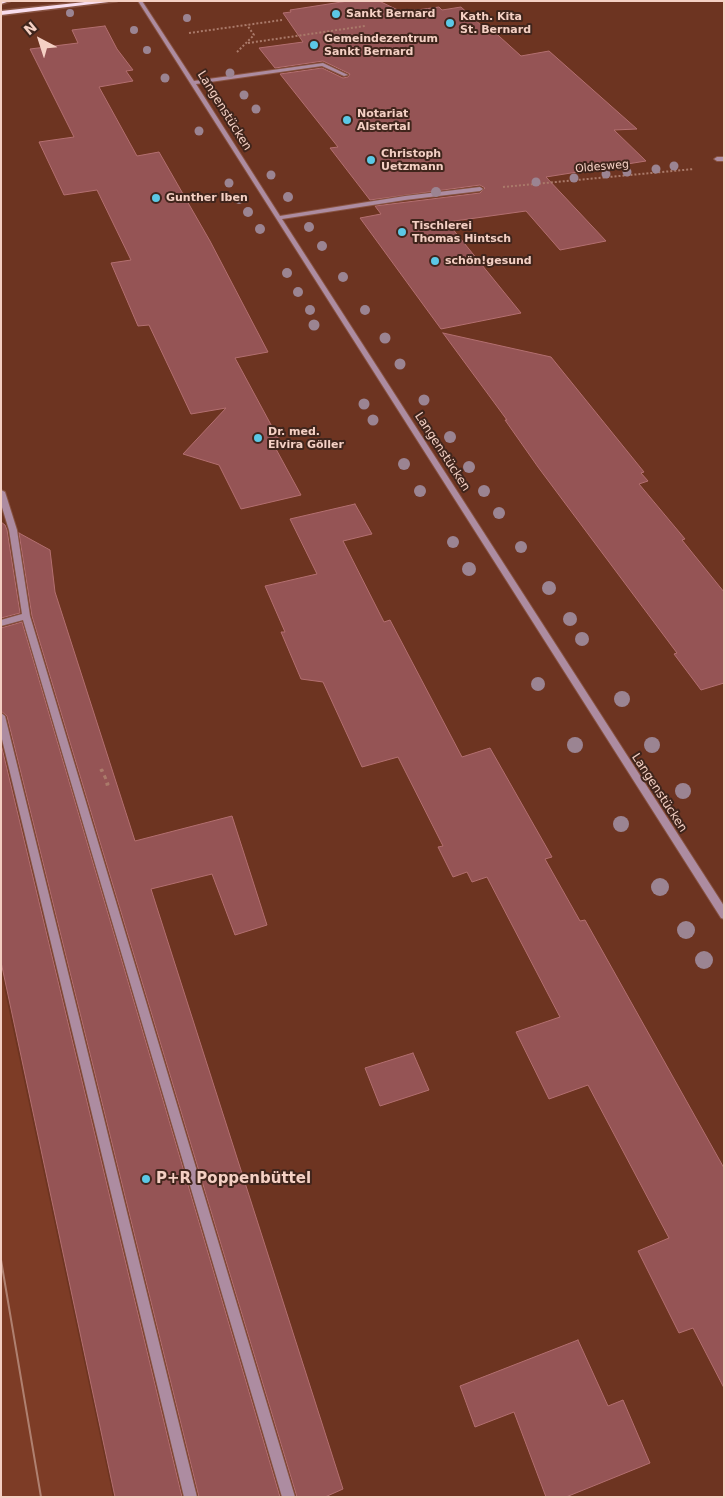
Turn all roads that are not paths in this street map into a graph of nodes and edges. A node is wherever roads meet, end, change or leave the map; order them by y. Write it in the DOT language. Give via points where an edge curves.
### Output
graph roads {
  1 [pos="7,1"];
  2 [pos="114,1"];
  3 [pos="140,1"];
  4 [pos="1,2"];
  5 [pos="1,13"];
  6 [pos="346,74"];
  7 [pos="193,83"];
  8 [pos="724,158"];
  9 [pos="717,159"];
  10 [pos="480,189"];
  11 [pos="278,218"];
  12 [pos="1,492"];
  13 [pos="26,616"];
  14 [pos="1,622"];
  15 [pos="1,716"];
  16 [pos="724,915"];
  17 [pos="191,1497"];
  18 [pos="290,1497"];
  1 -- 4 [label="main road"];
  2 -- 5 [label="main road"];
  3 -- 7 [label="street, Langenstücken"];
  6 -- 7 [label="street" via="323,64"];
  7 -- 11 [label="street, Langenstücken"];
  8 -- 9 [label="street"];
  10 -- 11 [label="street"];
  11 -- 16 [label="street, Langenstücken"];
  12 -- 13 [label="street" via="13,530"];
  13 -- 14 [label="street"];
  13 -- 18 [label="lane"];
  15 -- 17 [label="lane"];
}
